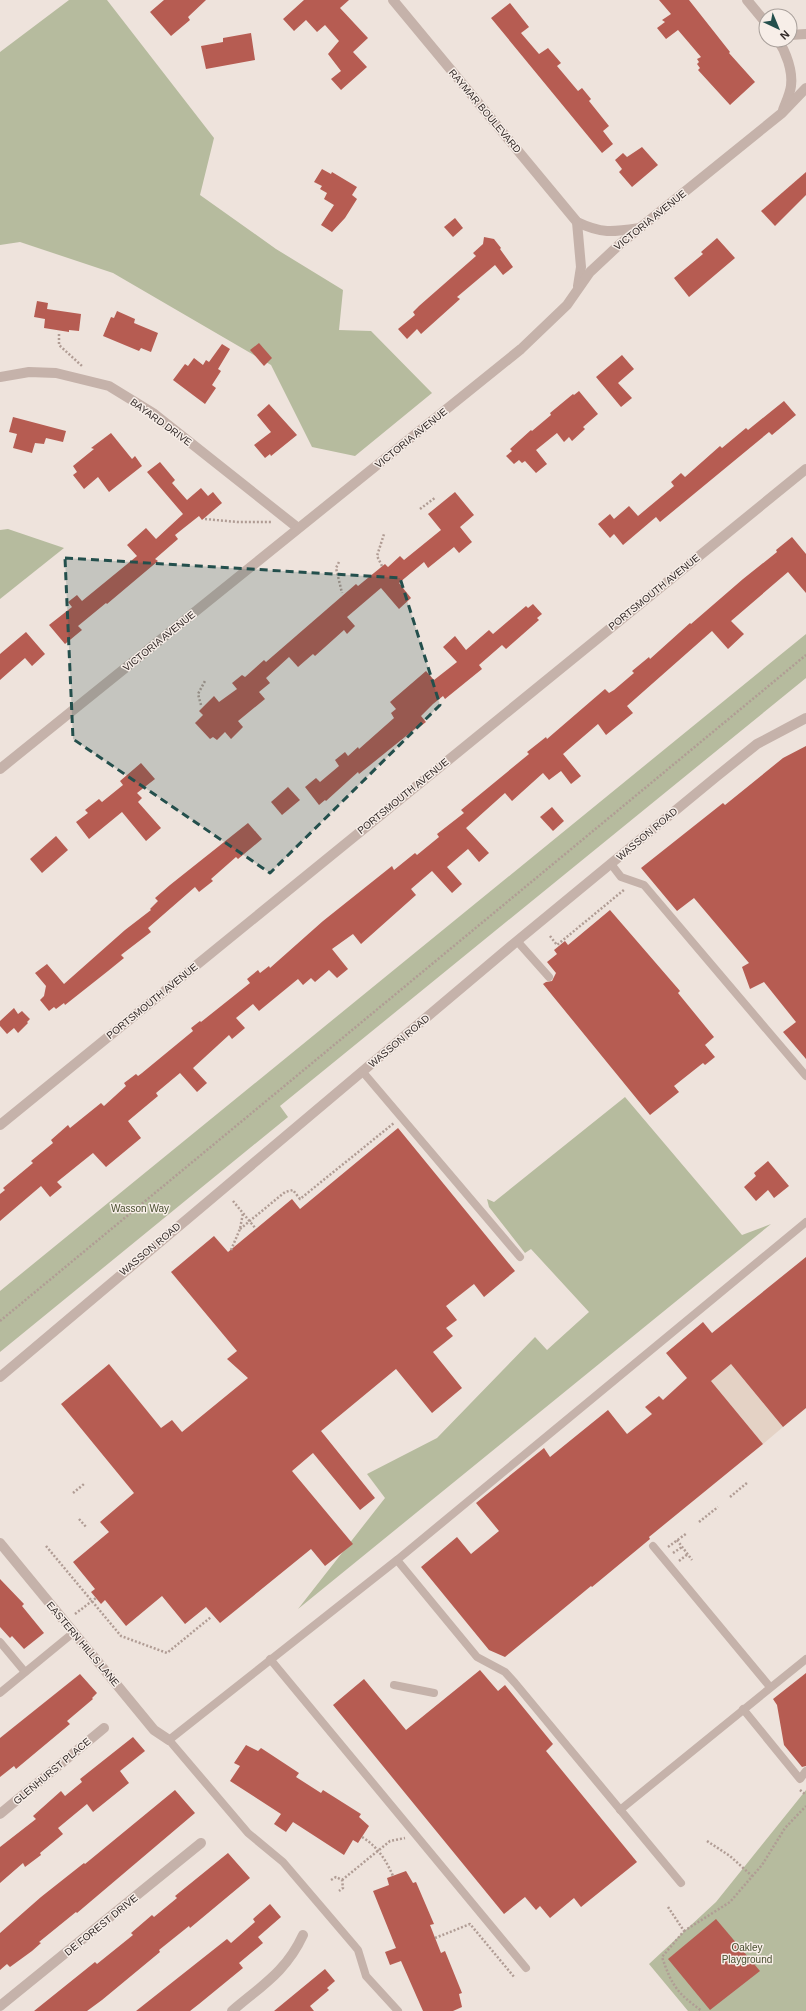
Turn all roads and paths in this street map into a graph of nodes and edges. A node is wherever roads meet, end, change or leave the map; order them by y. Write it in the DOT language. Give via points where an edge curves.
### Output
graph roads {
  1 [pos="393,0"];
  2 [pos="747,0"];
  3 [pos="758,13"];
  4 [pos="783,48"];
  5 [pos="806,88"];
  6 [pos="782,113"];
  7 [pos="577,222"];
  8 [pos="641,228"];
  9 [pos="578,287"];
  10 [pos="59,334"];
  11 [pos="83,368"];
  12 [pos="0,377"];
  13 [pos="806,469"];
  14 [pos="436,497"];
  15 [pos="420,509"];
  16 [pos="206,519"];
  17 [pos="274,522"];
  18 [pos="298,528"];
  19 [pos="384,534"];
  20 [pos="339,562"];
  21 [pos="382,566"];
  22 [pos="342,593"];
  23 [pos="806,655"];
  24 [pos="205,681"];
  25 [pos="201,705"];
  26 [pos="806,718"];
  27 [pos="0,770"];
  28 [pos="611,864"];
  29 [pos="627,888"];
  30 [pos="550,936"];
  31 [pos="517,941"];
  32 [pos="549,977"];
  33 [pos="362,1071"];
  34 [pos="806,1076"];
  35 [pos="401,1116"];
  36 [pos="0,1125"];
  37 [pos="233,1201"];
  38 [pos="243,1214"];
  39 [pos="250,1221"];
  40 [pos="806,1222"];
  41 [pos="240,1229"];
  42 [pos="256,1229"];
  43 [pos="231,1250"];
  44 [pos="520,1257"];
  45 [pos="0,1322"];
  46 [pos="0,1376"];
  47 [pos="748,1482"];
  48 [pos="84,1484"];
  49 [pos="73,1492"];
  50 [pos="730,1497"];
  51 [pos="718,1507"];
  52 [pos="79,1519"];
  53 [pos="699,1522"];
  54 [pos="87,1528"];
  55 [pos="687,1533"];
  56 [pos="677,1540"];
  57 [pos="0,1543"];
  58 [pos="46,1546"];
  59 [pos="653,1546"];
  60 [pos="682,1547"];
  61 [pos="668,1548"];
  62 [pos="674,1553"];
  63 [pos="688,1554"];
  64 [pos="397,1560"];
  65 [pos="692,1560"];
  66 [pos="680,1561"];
  67 [pos="96,1598"];
  68 [pos="91,1602"];
  69 [pos="75,1614"];
  70 [pos="211,1617"];
  71 [pos="73,1633"];
  72 [pos="0,1642"];
  73 [pos="270,1659"];
  74 [pos="806,1659"];
  75 [pos="25,1672"];
  76 [pos="394,1686"];
  77 [pos="770,1687"];
  78 [pos="0,1693"];
  79 [pos="434,1693"];
  80 [pos="743,1709"];
  81 [pos="104,1728"];
  82 [pos="169,1740"];
  83 [pos="806,1771"];
  84 [pos="806,1806"];
  85 [pos="620,1810"];
  86 [pos="0,1814"];
  87 [pos="413,1831"];
  88 [pos="362,1837"];
  89 [pos="707,1841"];
  90 [pos="201,1844"];
  91 [pos="378,1851"];
  92 [pos="393,1876"];
  93 [pos="752,1876"];
  94 [pos="331,1880"];
  95 [pos="342,1880"];
  96 [pos="681,1883"];
  97 [pos="339,1891"];
  98 [pos="668,1907"];
  99 [pos="684,1931"];
  100 [pos="303,1935"];
  101 [pos="435,1938"];
  102 [pos="526,1968"];
  103 [pos="515,1978"];
  104 [pos="0,2006"];
  105 [pos="232,2011"];
  106 [pos="398,2011"];
  107 [pos="702,2011"];
  1 -- 7 [label="street, RAYMAR BOULEVARD"];
  2 -- 3 [label="street"];
  4 -- 6 [label="street" via="790,69 791,85"];
  5 -- 6 [label="street, VICTORIA AVENUE"];
  6 -- 8 [label="street, VICTORIA AVENUE"];
  7 -- 8 [label="street, RAYMAR BOULEVARD" via="592,229 612,232"];
  7 -- 9 [label="street" via="581,266"];
  8 -- 9 [label="street, VICTORIA AVENUE" via="590,272"];
  9 -- 18 [label="street, VICTORIA AVENUE" via="567,305 521,349"];
  10 -- 11 [label="path" via="59,345"];
  12 -- 18 [label="street, BAYARD DRIVE" via="29,372 56,373 109,386 152,413"];
  13 -- 36 [label="street, PORTSMOUTH AVENUE"];
  14 -- 15 [label="path"];
  16 -- 17 [label="path"];
  18 -- 27 [label="street, VICTORIA AVENUE"];
  19 -- 21 [label="path" via="377,556"];
  20 -- 22 [label="path" via="336,568"];
  23 -- 45 [label="path"];
  24 -- 25 [label="path" via="198,694"];
  26 -- 28 [label="street, WASSON ROAD" via="757,744"];
  28 -- 31 [label="street, WASSON ROAD"];
  28 -- 34 [label="lane" via="621,877 644,885"];
  29 -- 30 [label="path" via="557,945"];
  31 -- 32 [label="lane"];
  31 -- 33 [label="street, WASSON ROAD"];
  33 -- 35 [label="lane"];
  33 -- 46 [label="street, WASSON ROAD"];
  35 -- 39 [label="path" via="300,1199 293,1190 286,1192"];
  35 -- 44 [label="lane"];
  37 -- 38 [label="path"];
  38 -- 39 [label="path"];
  38 -- 41 [label="path"];
  39 -- 41 [label="path"];
  39 -- 42 [label="path"];
  40 -- 64 [label="lane"];
  41 -- 43 [label="path"];
  47 -- 50 [label="path"];
  48 -- 49 [label="path"];
  51 -- 53 [label="path"];
  52 -- 54 [label="path"];
  55 -- 56 [label="path"];
  56 -- 60 [label="path"];
  56 -- 61 [label="path"];
  57 -- 71 [label="street, EASTERN HILLS LANE"];
  58 -- 68 [label="path"];
  59 -- 77 [label="lane"];
  60 -- 62 [label="path"];
  60 -- 63 [label="path"];
  63 -- 65 [label="path"];
  63 -- 66 [label="path"];
  64 -- 73 [label="lane"];
  64 -- 85 [label="lane" via="477,1657 505,1672 515,1683"];
  67 -- 68 [label="path"];
  68 -- 69 [label="path"];
  68 -- 70 [label="path" via="121,1636 167,1653"];
  71 -- 75 [label="lane"];
  71 -- 82 [label="street, EASTERN HILLS LANE" via="154,1730"];
  72 -- 75 [label="lane"];
  73 -- 82 [label="lane"];
  73 -- 87 [label="lane"];
  74 -- 77 [label="lane"];
  75 -- 78 [label="lane"];
  76 -- 79 [label="lane"];
  77 -- 80 [label="lane"];
  80 -- 83 [label="lane" via="800,1778"];
  80 -- 85 [label="lane"];
  81 -- 86 [label="street, GLENHURST PLACE"];
  82 -- 106 [label="lane" via="248,1833 283,1862 354,1944 366,1976"];
  84 -- 93 [label="path" via="785,1828"];
  85 -- 96 [label="lane"];
  87 -- 91 [label="path" via="404,1838 390,1841"];
  87 -- 102 [label="lane"];
  88 -- 91 [label="path"];
  89 -- 93 [label="path" via="730,1856"];
  90 -- 104 [label="street, DE FOREST DRIVE"];
  91 -- 92 [label="path" via="387,1862"];
  91 -- 95 [label="path"];
  93 -- 99 [label="path" via="730,1902"];
  94 -- 95 [label="path" via="336,1877"];
  95 -- 97 [label="path" via="343,1888"];
  98 -- 99 [label="path"];
  99 -- 107 [label="path" via="662,1957 671,1982 682,1996"];
  100 -- 105 [label="street" via="283,1968"];
  101 -- 103 [label="path" via="470,1924"];
}
